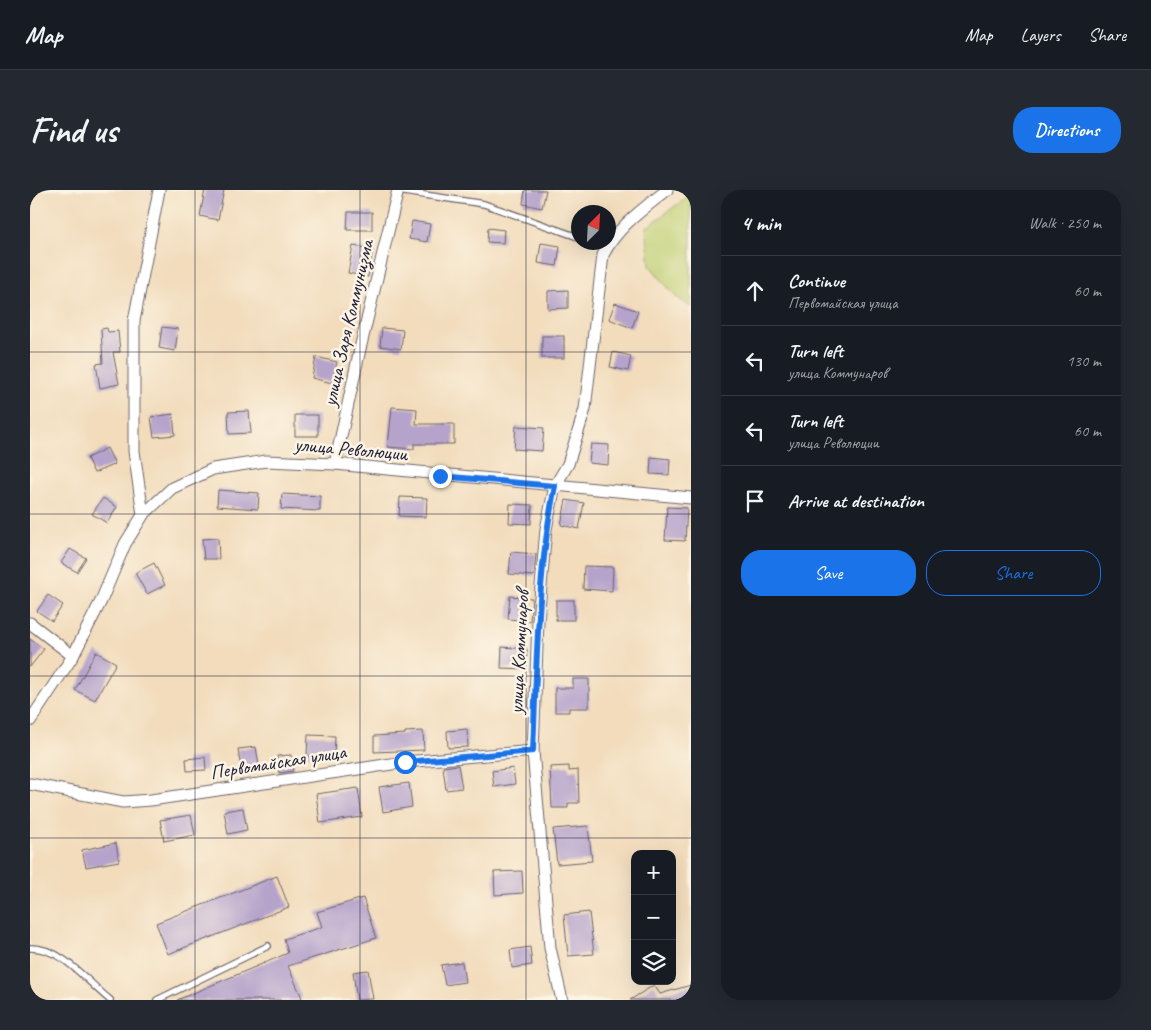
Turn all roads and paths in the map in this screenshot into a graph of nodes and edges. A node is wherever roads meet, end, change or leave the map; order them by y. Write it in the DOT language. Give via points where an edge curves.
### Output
graph roads {
  1 [pos="159,190"];
  2 [pos="667,190"];
  3 [pos="398,191"];
  4 [pos="571,235"];
  5 [pos="616,235"];
  6 [pos="605,250"];
  7 [pos="335,464"];
  8 [pos="555,486"];
  9 [pos="691,498"];
  10 [pos="143,515"];
  11 [pos="30,623"];
  12 [pos="74,656"];
  13 [pos="30,721"];
  14 [pos="533,751"];
  15 [pos="30,784"];
  16 [pos="268,946"];
  17 [pos="30,948"];
  18 [pos="110,1000"];
  19 [pos="157,1000"];
  20 [pos="562,1000"];
  1 -- 10 [label="street" via="134,321 134,451"];
  2 -- 5 [label="street, улица Коммунаров" via="626,222"];
  3 -- 4 [label="lane" via="484,204"];
  3 -- 7 [label="street, улица Заря Коммунизма"];
  6 -- 8 [label="street, улица Коммунаров" via="600,266 585,410 568,464"];
  7 -- 8 [label="street, улица Революции"];
  7 -- 10 [label="street, улица Революции" via="266,461 213,469 172,488"];
  8 -- 9 [label="street, улица Революции"];
  8 -- 14 [label="street, улица Коммунаров" via="546,528 539,612"];
  10 -- 12 [label="street, улица Революции" via="125,544"];
  11 -- 12 [label="street"];
  12 -- 13 [label="street, улица Революции"];
  14 -- 15 [label="street, Первомайская улица" via="405,762 123,802"];
  14 -- 20 [label="street, улица Коммунаров" via="550,948"];
  16 -- 19 [label="lane"];
  17 -- 18 [label="lane" via="61,958"];
}
